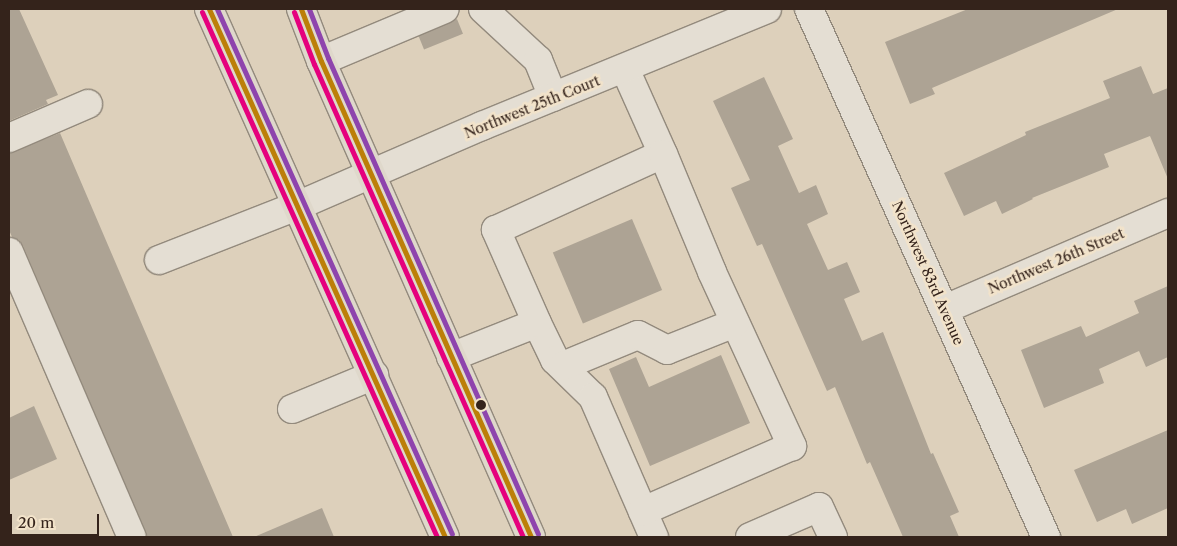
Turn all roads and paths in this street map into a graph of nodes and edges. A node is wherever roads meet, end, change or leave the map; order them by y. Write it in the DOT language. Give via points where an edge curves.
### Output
graph roads {
  1 [pos="208,9"];
  2 [pos="301,9"];
  3 [pos="445,9"];
  4 [pos="483,9"];
  5 [pos="767,9"];
  6 [pos="809,9"];
  7 [pos="321,61"];
  8 [pos="625,69"];
  9 [pos="552,97"];
  10 [pos="88,104"];
  11 [pos="9,138"];
  12 [pos="663,154"];
  13 [pos="372,174"];
  14 [pos="297,206"];
  15 [pos="1168,213"];
  16 [pos="9,252"];
  17 [pos="159,260"];
  18 [pos="945,309"];
  19 [pos="537,323"];
  20 [pos="735,323"];
  21 [pos="451,357"];
  22 [pos="563,366"];
  23 [pos="374,375"];
  24 [pos="292,409"];
  25 [pos="643,511"];
  26 [pos="132,537"];
  27 [pos="445,537"];
  28 [pos="530,537"];
  29 [pos="654,537"];
  30 [pos="750,537"];
  31 [pos="833,537"];
  32 [pos="1046,537"];
  1 -- 14 [label="main road"];
  2 -- 7 [label="main road"];
  3 -- 7 [label="street"];
  4 -- 9 [label="street" via="538,60"];
  5 -- 8 [label="street, Northwest 25th Court"];
  6 -- 18 [label="street, Northwest 83rd Avenue"];
  7 -- 13 [label="main road"];
  8 -- 9 [label="street, Northwest 25th Court"];
  8 -- 12 [label="street"];
  9 -- 13 [label="street, Northwest 25th Court"];
  10 -- 11 [label="street"];
  12 -- 19 [label="street" via="496,230"];
  12 -- 20 [label="street"];
  13 -- 14 [label="street, Northwest 25th Court"];
  13 -- 21 [label="main road"];
  14 -- 17 [label="street, Northwest 25th Court"];
  14 -- 23 [label="main road"];
  15 -- 18 [label="street, Northwest 26th Street"];
  16 -- 26 [label="street"];
  18 -- 32 [label="street, Northwest 83rd Avenue"];
  19 -- 21 [label="street"];
  19 -- 22 [label="street" via="556,360"];
  20 -- 22 [label="street" via="667,350 638,335"];
  20 -- 25 [label="street" via="792,446"];
  21 -- 28 [label="main road"];
  22 -- 25 [label="street" via="593,397"];
  23 -- 24 [label="street"];
  23 -- 27 [label="main road"];
  25 -- 29 [label="street"];
  30 -- 31 [label="street" via="819,508"];
}
